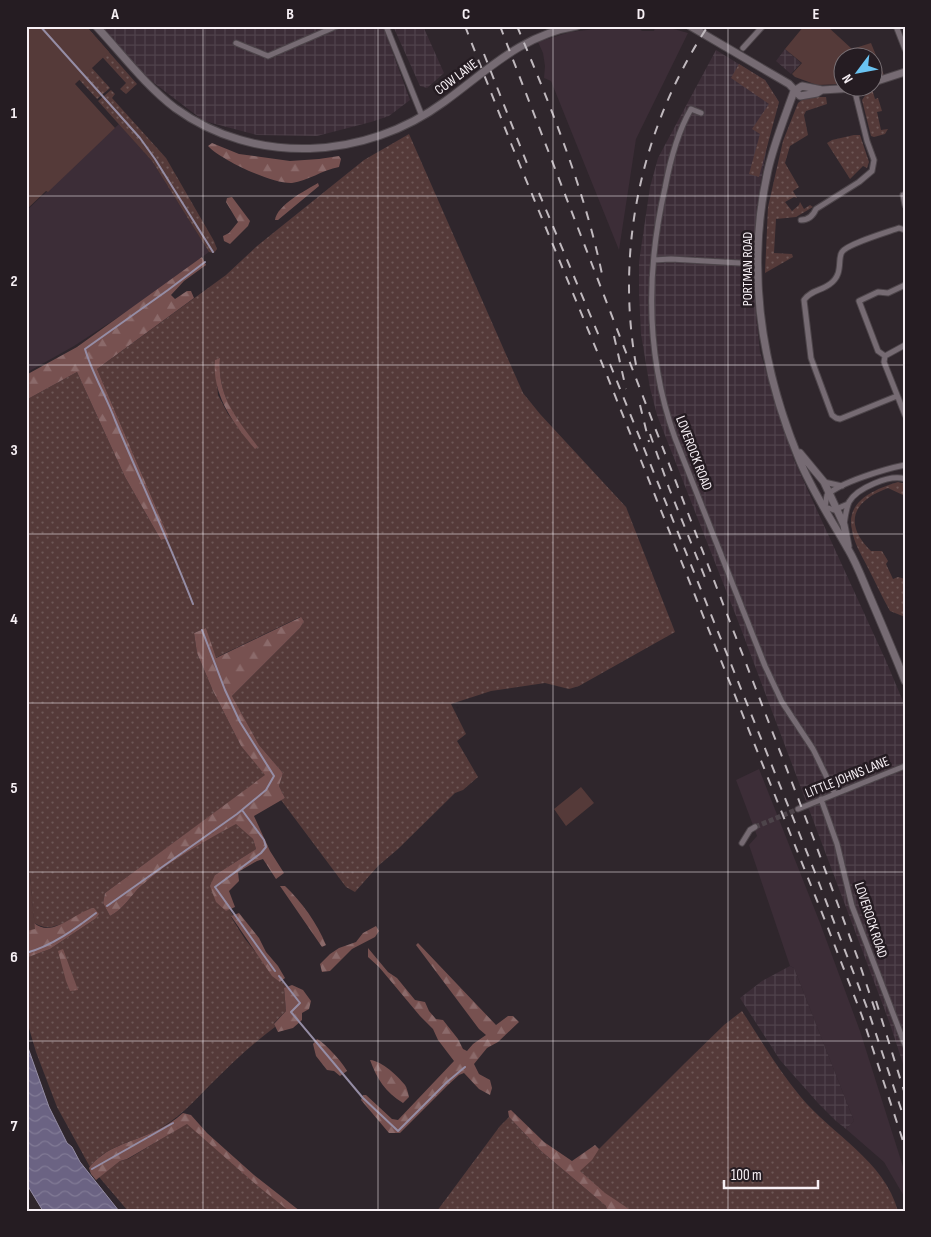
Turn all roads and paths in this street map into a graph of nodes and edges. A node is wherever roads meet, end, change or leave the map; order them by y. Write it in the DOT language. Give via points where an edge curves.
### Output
graph roads {
  1 [pos="96,26"];
  2 [pos="337,26"];
  3 [pos="386,26"];
  4 [pos="577,26"];
  5 [pos="690,26"];
  6 [pos="763,26"];
  7 [pos="896,26"];
  8 [pos="236,43"];
  9 [pos="743,48"];
  10 [pos="905,49"];
  11 [pos="905,72"];
  12 [pos="884,79"];
  13 [pos="834,89"];
  14 [pos="794,91"];
  15 [pos="856,98"];
  16 [pos="701,113"];
  17 [pos="422,116"];
  18 [pos="903,195"];
  19 [pos="905,205"];
  20 [pos="801,220"];
  21 [pos="905,229"];
  22 [pos="654,260"];
  23 [pos="757,264"];
  24 [pos="905,285"];
  25 [pos="905,345"];
  26 [pos="885,356"];
  27 [pos="898,396"];
  28 [pos="904,413"];
  29 [pos="795,447"];
  30 [pos="905,465"];
  31 [pos="905,479"];
  32 [pos="824,482"];
  33 [pos="842,486"];
  34 [pos="828,493"];
  35 [pos="848,504"];
  36 [pos="825,507"];
  37 [pos="837,510"];
  38 [pos="844,526"];
  39 [pos="849,549"];
  40 [pos="905,681"];
  41 [pos="905,766"];
  42 [pos="835,794"];
  43 [pos="821,800"];
  44 [pos="798,809"];
  45 [pos="755,827"];
  46 [pos="742,844"];
  47 [pos="905,1046"];
  1 -- 17 [label="street, COW LANE" via="161,96 182,112 230,137 277,148 311,149 348,144 393,130"];
  2 -- 8 [label="street" via="268,56"];
  3 -- 17 [label="street"];
  4 -- 17 [label="street, COW LANE" via="525,43"];
  5 -- 14 [label="street" via="789,84"];
  6 -- 9 [label="street"];
  7 -- 10 [label="street"];
  11 -- 12 [label="street"];
  13 -- 14 [label="street" via="800,96"];
  14 -- 23 [label="street, PORTMAN ROAD" via="768,168 761,207"];
  15 -- 20 [label="street" via="874,160 872,171 816,209 814,215"];
  16 -- 22 [label="street, LOVEROCK ROAD" via="691,109 678,139 664,192"];
  18 -- 19 [label="street"];
  21 -- 27 [label="street" via="899,228 842,251 836,277 804,300 811,358 832,415 840,418"];
  22 -- 23 [label="street"];
  22 -- 42 [label="street, LOVEROCK ROAD" via="652,332 659,383 669,420 773,683 785,708 817,755"];
  23 -- 29 [label="street, PORTMAN ROAD" via="766,354 779,407"];
  24 -- 26 [label="street" via="888,293 878,292 859,302 878,351"];
  25 -- 26 [label="street"];
  26 -- 27 [label="street" via="884,362"];
  27 -- 28 [label="street"];
  29 -- 32 [label="street, PORTMAN ROAD"];
  29 -- 36 [label="street, PORTMAN ROAD"];
  30 -- 33 [label="street"];
  31 -- 35 [label="street" via="894,478 872,485 856,494"];
  32 -- 33 [label="street"];
  32 -- 34 [label="street, PORTMAN ROAD"];
  33 -- 34 [label="street"];
  34 -- 36 [label="street"];
  34 -- 37 [label="street, PORTMAN ROAD"];
  35 -- 37 [label="street"];
  35 -- 38 [label="street"];
  36 -- 37 [label="street"];
  36 -- 39 [label="street, PORTMAN ROAD"];
  37 -- 38 [label="street, PORTMAN ROAD"];
  38 -- 39 [label="street, PORTMAN ROAD"];
  39 -- 40 [label="street, PORTMAN ROAD"];
  41 -- 42 [label="street, LITTLE JOHNS LANE"];
  42 -- 43 [label="street, LITTLE JOHNS LANE"];
  43 -- 44 [label="street, LITTLE JOHNS LANE"];
  43 -- 47 [label="street, LOVEROCK ROAD" via="837,844 852,906"];
  45 -- 46 [label="street"];
}
